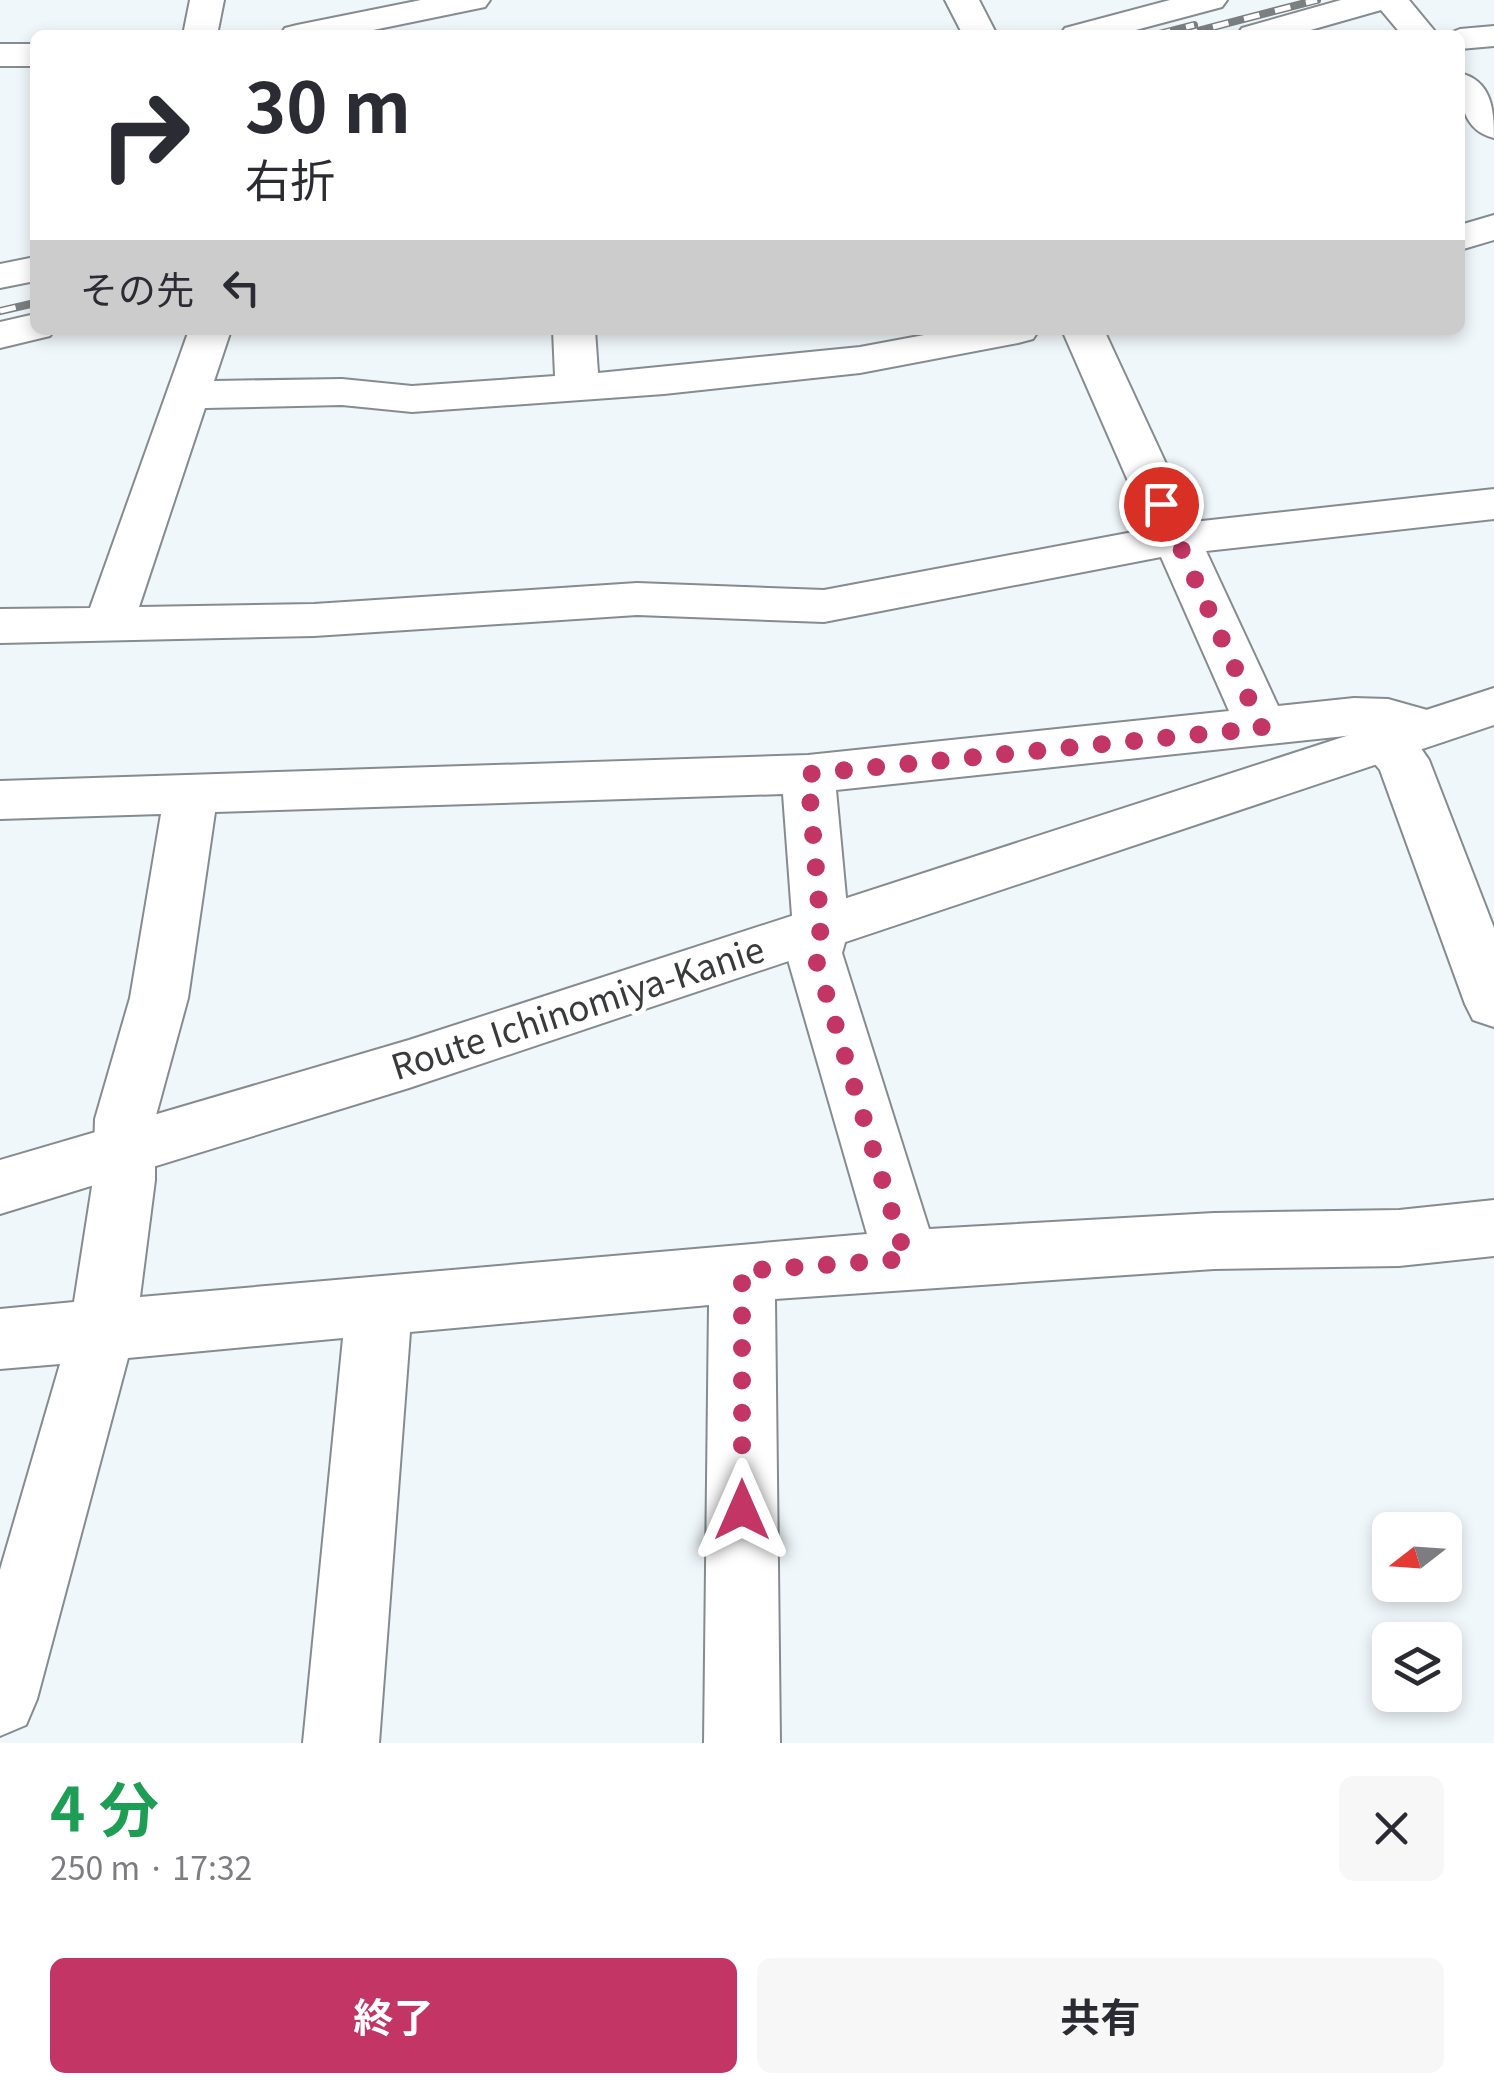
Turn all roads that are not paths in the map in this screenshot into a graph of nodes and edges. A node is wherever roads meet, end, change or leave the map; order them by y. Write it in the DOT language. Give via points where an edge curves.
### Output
graph roads {
  1 [pos="207,0"];
  2 [pos="473,0"];
  3 [pos="962,0"];
  4 [pos="1210,0"];
  5 [pos="1379,0"];
  6 [pos="1391,0"];
  7 [pos="429,4"];
  8 [pos="201,30"];
  9 [pos="318,30"];
  10 [pos="977,30"];
  11 [pos="1096,30"];
  12 [pos="1272,30"];
  13 [pos="1417,30"];
  14 [pos="1494,36"];
  15 [pos="1465,38"];
  16 [pos="0,55"];
  17 [pos="30,55"];
  18 [pos="1465,90"];
  19 [pos="1494,126"];
  20 [pos="1494,226"];
  21 [pos="1465,236"];
  22 [pos="30,269"];
  23 [pos="0,276"];
  24 [pos="30,328"];
  25 [pos="0,335"];
  26 [pos="208,335"];
  27 [pos="574,335"];
  28 [pos="992,335"];
  29 [pos="1085,335"];
  30 [pos="577,387"];
  31 [pos="186,395"];
  32 [pos="1494,504"];
  33 [pos="1177,539"];
  34 [pos="109,624"];
  35 [pos="0,626"];
  36 [pos="1494,706"];
  37 [pos="1262,728"];
  38 [pos="1405,736"];
  39 [pos="808,774"];
  40 [pos="191,796"];
  41 [pos="0,800"];
  42 [pos="821,929"];
  43 [pos="1494,1004"];
  44 [pos="126,1150"];
  45 [pos="0,1186"];
  46 [pos="1494,1228"];
  47 [pos="906,1259"];
  48 [pos="742,1271"];
  49 [pos="378,1305"];
  50 [pos="103,1329"];
  51 [pos="0,1340"];
  52 [pos="0,1699"];
  53 [pos="341,1743"];
  54 [pos="742,1743"];
  1 -- 8 [label="street"];
  2 -- 7 [label="street"];
  3 -- 10 [label="street"];
  4 -- 11 [label="street"];
  5 -- 12 [label="street"];
  6 -- 13 [label="street"];
  7 -- 9 [label="street"];
  14 -- 15 [label="street"];
  16 -- 17 [label="street"];
  18 -- 19 [label="street"];
  20 -- 21 [label="street"];
  22 -- 23 [label="street"];
  24 -- 25 [label="street"];
  26 -- 31 [label="street"];
  27 -- 30 [label="street"];
  28 -- 30 [label="street" via="860,360"];
  29 -- 33 [label="street"];
  30 -- 31 [label="street" via="412,399 342,392"];
  31 -- 34 [label="street"];
  32 -- 33 [label="street"];
  33 -- 34 [label="street" via="824,606 637,600 314,620"];
  33 -- 37 [label="street"];
  34 -- 35 [label="street"];
  36 -- 38 [label="street, Route Ichinomiya-Kanie"];
  37 -- 38 [label="street" via="1388,717"];
  37 -- 39 [label="street"];
  38 -- 42 [label="street, Route Ichinomiya-Kanie"];
  38 -- 43 [label="street" via="1402,760"];
  39 -- 40 [label="street"];
  39 -- 42 [label="street"];
  40 -- 41 [label="street"];
  40 -- 44 [label="street" via="158,998 125,1119"];
  42 -- 44 [label="street, Route Ichinomiya-Kanie"];
  42 -- 47 [label="street" via="814,953"];
  44 -- 45 [label="street, Route Ichinomiya-Kanie"];
  44 -- 50 [label="street"];
  46 -- 47 [label="street"];
  47 -- 48 [label="street"];
  48 -- 49 [label="street"];
  48 -- 54 [label="street"];
  49 -- 50 [label="street"];
  49 -- 53 [label="street"];
  50 -- 51 [label="street"];
  50 -- 52 [label="street"];
}
